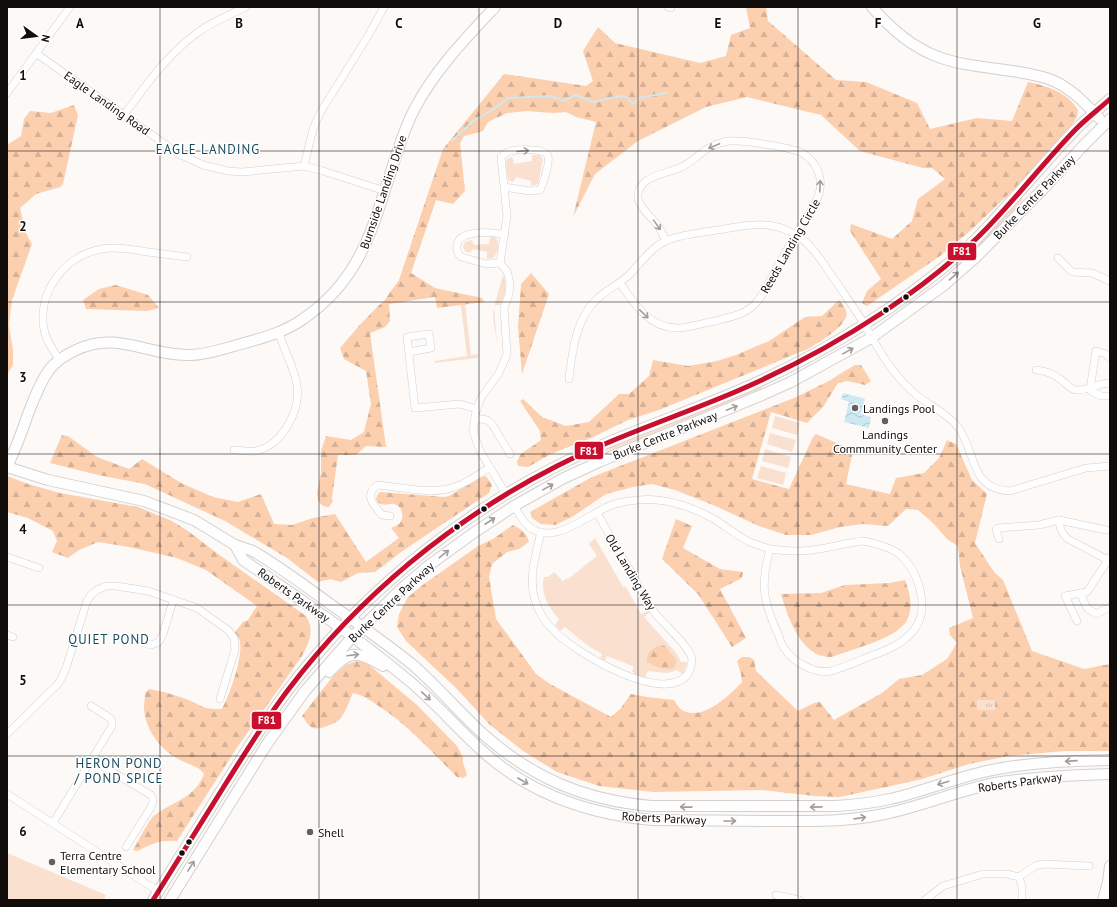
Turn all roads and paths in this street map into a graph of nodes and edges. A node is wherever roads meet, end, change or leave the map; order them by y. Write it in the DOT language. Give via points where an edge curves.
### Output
graph roads {
  1 [pos="70,7"];
  2 [pos="246,7"];
  3 [pos="384,7"];
  4 [pos="495,7"];
  5 [pos="872,7"];
  6 [pos="37,54"];
  7 [pos="7,93"];
  8 [pos="1110,99"];
  9 [pos="1094,113"];
  10 [pos="124,115"];
  11 [pos="1108,124"];
  12 [pos="304,166"];
  13 [pos="504,187"];
  14 [pos="385,191"];
  15 [pos="504,235"];
  16 [pos="795,235"];
  17 [pos="666,240"];
  18 [pos="187,257"];
  19 [pos="1058,258"];
  20 [pos="500,263"];
  21 [pos="1110,281"];
  22 [pos="620,283"];
  23 [pos="865,324"];
  24 [pos="279,333"];
  25 [pos="871,338"];
  26 [pos="409,352"];
  27 [pos="1110,358"];
  28 [pos="59,359"];
  29 [pos="1036,370"];
  30 [pos="569,380"];
  31 [pos="1110,383"];
  32 [pos="1090,389"];
  33 [pos="1110,396"];
  34 [pos="477,409"];
  35 [pos="475,418"];
  36 [pos="234,450"];
  37 [pos="510,454"];
  38 [pos="1110,466"];
  39 [pos="7,467"];
  40 [pos="489,468"];
  41 [pos="506,494"];
  42 [pos="514,506"];
  43 [pos="597,513"];
  44 [pos="390,516"];
  45 [pos="1059,520"];
  46 [pos="1106,530"];
  47 [pos="541,532"];
  48 [pos="999,539"];
  49 [pos="235,545"];
  50 [pos="770,549"];
  51 [pos="7,557"];
  52 [pos="1109,558"];
  53 [pos="39,568"];
  54 [pos="1080,593"];
  55 [pos="173,601"];
  56 [pos="1110,607"];
  57 [pos="350,618"];
  58 [pos="1077,621"];
  59 [pos="362,626"];
  60 [pos="341,627"];
  61 [pos="353,636"];
  62 [pos="132,640"];
  63 [pos="412,683"];
  64 [pos="220,699"];
  65 [pos="91,706"];
  66 [pos="285,718"];
  67 [pos="7,734"];
  68 [pos="92,760"];
  69 [pos="1110,760"];
  70 [pos="1110,774"];
  71 [pos="7,794"];
  72 [pos="53,823"];
  73 [pos="126,847"];
  74 [pos="1089,866"];
  75 [pos="1110,866"];
  76 [pos="1019,878"];
  77 [pos="1109,882"];
  78 [pos="776,895"];
  79 [pos="156,896"];
  80 [pos="172,900"];
  81 [pos="799,900"];
  82 [pos="926,900"];
  83 [pos="1022,900"];
  84 [pos="1103,900"];
  1 -- 6 [label="street"];
  2 -- 10 [label="street" via="211,24 183,44 165,62"];
  3 -- 12 [label="street" via="320,113 313,129"];
  4 -- 14 [label="main road, Burnside Landing Drive" via="446,62 421,96 405,129"];
  5 -- 9 [label="main road" via="899,34 922,50 949,60 1050,80 1070,90"];
  6 -- 7 [label="street"];
  6 -- 10 [label="street, Eagle Landing Road"];
  8 -- 9 [label="main road, Burke Centre Parkway"];
  9 -- 11 [label="main road"];
  9 -- 23 [label="main road, Burke Centre Parkway" via="1078,127 979,236 920,286"];
  10 -- 12 [label="street, Eagle Landing Road" via="179,154 210,167 242,172"];
  25 -- 11 [label="main road, Burke Centre Parkway, one-way" via="943,286 975,258 1082,147"];
  12 -- 14 [label="street, Eagle Landing Road"];
  13 -- 13 [label="street, one-way" via="501,157 505,154 532,150 544,152 548,156 540,190"];
  13 -- 15 [label="street" via="507,216"];
  14 -- 24 [label="main road, Burnside Landing Drive" via="372,232 346,280 313,312"];
  15 -- 20 [label="street"];
  15 -- 20 [label="street" via="493,232 468,234 458,240 456,246 458,254 462,257 486,264"];
  16 -- 17 [label="street" via="778,227 754,224"];
  16 -- 17 [label="street, Reeds Landing Circle, one-way" via="820,195 821,180 816,166 808,157 797,151 732,141 712,146 687,164 655,176 641,187 638,198 640,203"];
  22 -- 16 [label="street, Reeds Landing Circle, one-way" via="643,314 664,326 686,327 733,317 748,310 759,299"];
  16 -- 23 [label="street" via="814,250"];
  17 -- 22 [label="street" via="647,254"];
  18 -- 28 [label="street" via="113,248 94,250 76,258 54,281 47,294 44,308 43,323 46,336"];
  19 -- 21 [label="street" via="1072,272 1092,273"];
  20 -- 34 [label="street" via="507,271 510,283 504,308 507,354 499,373 481,398"];
  22 -- 30 [label="street" via="597,299 585,314 578,330"];
  23 -- 25 [label="street"];
  23 -- 41 [label="main road, Burke Centre Parkway" via="777,373 587,452"];
  24 -- 28 [label="main road, Burnside Landing Drive" via="195,355 167,354 128,343 108,342 80,348"];
  24 -- 36 [label="street" via="297,386 294,412 283,431 270,443 254,451"];
  25 -- 38 [label="street" via="901,380 957,425 967,442 978,474 988,485 1002,491 1010,491 1076,471"];
  42 -- 25 [label="main road, Burke Centre Parkway, one-way" via="601,461 791,382"];
  26 -- 34 [label="street" via="415,408 460,404"];
  27 -- 32 [label="street" via="1096,351"];
  28 -- 39 [label="main road, Burnside Landing Drive" via="38,387"];
  29 -- 32 [label="street" via="1049,372 1075,390"];
  31 -- 32 [label="street"];
  32 -- 33 [label="street" via="1102,396"];
  34 -- 35 [label="street"];
  35 -- 37 [label="street" via="487,420 492,424"];
  35 -- 40 [label="street" via="476,442"];
  39 -- 49 [label="main road, Roberts Parkway" via="48,480 144,501 194,520"];
  40 -- 41 [label="street"];
  40 -- 44 [label="street" via="457,486 442,490 377,485 370,496 372,502 382,515"];
  41 -- 42 [label="main road"];
  41 -- 57 [label="main road, Burke Centre Parkway" via="425,550"];
  42 -- 47 [label="street" via="527,524"];
  59 -- 42 [label="main road, Burke Centre Parkway, one-way" via="428,566"];
  43 -- 47 [label="street" via="563,531"];
  43 -- 47 [label="street, Old Landing Way" via="651,608 689,651 692,661 683,680 670,684 652,682 609,669 588,657 554,631 542,616 535,600 532,581"];
  43 -- 50 [label="street" via="620,502 641,499 683,504 753,543"];
  45 -- 46 [label="street"];
  45 -- 48 [label="street" via="1039,525 998,528 996,530"];
  45 -- 52 [label="street" via="1060,530 1068,539"];
  49 -- 57 [label="main road, Roberts Parkway" via="262,556"];
  49 -- 60 [label="main road, Roberts Parkway" via="243,560"];
  50 -- 50 [label="street" via="795,552 848,543 884,545 898,554 919,582 922,597 921,614 915,629 888,650 830,671 814,670 797,662 784,648 769,614 764,595 764,569"];
  51 -- 53 [label="street"];
  52 -- 54 [label="street" via="1087,592"];
  54 -- 56 [label="street" via="1086,608 1096,614"];
  54 -- 58 [label="street" via="1065,596"];
  55 -- 62 [label="street" via="159,642 151,645"];
  55 -- 64 [label="street" via="197,608 228,630 234,638 235,650"];
  55 -- 67 [label="street" via="151,592 116,586 106,586 97,590 88,601 66,668 58,684"];
  57 -- 59 [label="main road, Roberts Parkway"];
  57 -- 60 [label="main road, Burke Centre Parkway"];
  59 -- 61 [label="main road, Burke Centre Parkway"];
  69 -- 59 [label="main road, Roberts Parkway, one-way" via="1059,762 994,770 891,798 850,805 688,807 622,803 573,790 533,771 509,755 436,686"];
  60 -- 61 [label="main road, Roberts Parkway"];
  60 -- 79 [label="main road, Burke Centre Parkway" via="308,664 262,726"];
  61 -- 63 [label="main road, Roberts Parkway"];
  61 -- 66 [label="main road, Burke Centre Parkway"];
  66 -- 63 [label="main road, one-way" via="340,660 347,656 364,655"];
  63 -- 70 [label="main road, Roberts Parkway, one-way" via="479,748 516,777 558,799 596,812 628,818 802,821 853,819 905,809 995,783"];
  65 -- 68 [label="street" via="112,722"];
  80 -- 66 [label="main road, Burke Centre Parkway, one-way"];
  68 -- 72 [label="street"];
  68 -- 73 [label="street" via="153,798 151,807"];
  71 -- 72 [label="street"];
  72 -- 79 [label="street"];
  74 -- 76 [label="street" via="1043,864 1035,866"];
  75 -- 77 [label="main road"];
  76 -- 82 [label="street" via="1007,874 983,874 942,886"];
  76 -- 83 [label="street"];
  77 -- 84 [label="main road"];
  78 -- 81 [label="street"];
  79 -- 80 [label="main road"];
}
